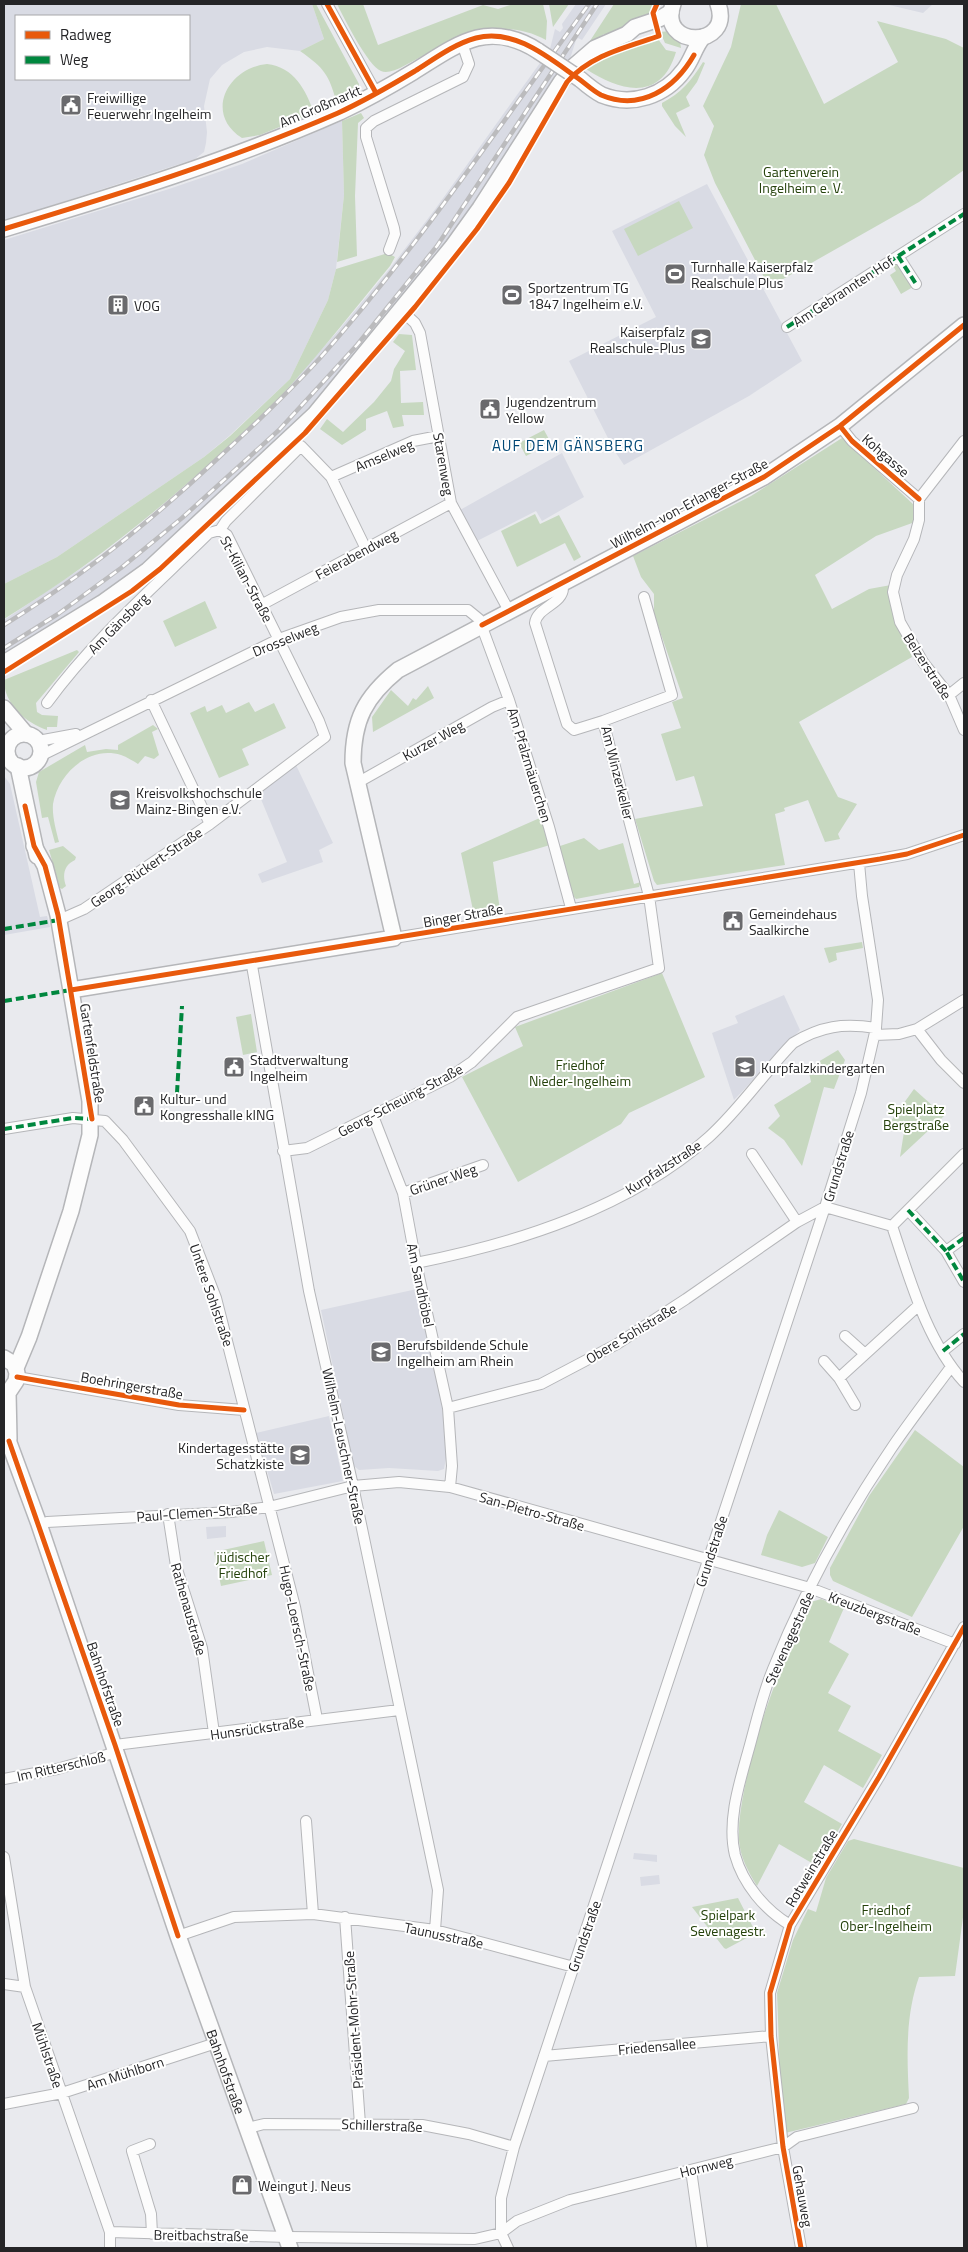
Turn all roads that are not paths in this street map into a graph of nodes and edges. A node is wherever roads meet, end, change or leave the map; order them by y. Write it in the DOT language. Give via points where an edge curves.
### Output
graph roads {
  1 [pos="327,4"];
  2 [pos="719,5"];
  3 [pos="672,8"];
  4 [pos="680,32"];
  5 [pos="627,34"];
  6 [pos="704,37"];
  7 [pos="462,43"];
  8 [pos="681,75"];
  9 [pos="376,93"];
  10 [pos="964,214"];
  11 [pos="4,229"];
  12 [pos="390,250"];
  13 [pos="898,256"];
  14 [pos="916,284"];
  15 [pos="402,311"];
  16 [pos="964,325"];
  17 [pos="787,327"];
  18 [pos="840,426"];
  19 [pos="439,436"];
  20 [pos="964,441"];
  21 [pos="331,477"];
  22 [pos="920,499"];
  23 [pos="451,503"];
  24 [pos="220,530"];
  25 [pos="366,549"];
  26 [pos="561,583"];
  27 [pos="644,596"];
  28 [pos="261,604"];
  29 [pos="509,611"];
  30 [pos="482,625"];
  31 [pos="279,639"];
  32 [pos="4,663"];
  33 [pos="964,683"];
  34 [pos="949,696"];
  35 [pos="151,700"];
  36 [pos="509,700"];
  37 [pos="47,703"];
  38 [pos="4,708"];
  39 [pos="4,716"];
  40 [pos="603,722"];
  41 [pos="964,730"];
  42 [pos="325,737"];
  43 [pos="19,753"];
  44 [pos="357,783"];
  45 [pos="210,824"];
  46 [pos="964,835"];
  47 [pos="859,862"];
  48 [pos="649,896"];
  49 [pos="571,908"];
  50 [pos="59,920"];
  51 [pos="394,938"];
  52 [pos="251,960"];
  53 [pos="72,990"];
  54 [pos="964,1000"];
  55 [pos="918,1029"];
  56 [pos="876,1031"];
  57 [pos="964,1083"];
  58 [pos="373,1116"];
  59 [pos="92,1119"];
  60 [pos="4,1129"];
  61 [pos="283,1151"];
  62 [pos="752,1154"];
  63 [pos="964,1154"];
  64 [pos="484,1165"];
  65 [pos="403,1192"];
  66 [pos="825,1207"];
  67 [pos="908,1210"];
  68 [pos="797,1222"];
  69 [pos="892,1226"];
  70 [pos="964,1238"];
  71 [pos="946,1251"];
  72 [pos="416,1263"];
  73 [pos="964,1282"];
  74 [pos="919,1305"];
  75 [pos="964,1334"];
  76 [pos="845,1336"];
  77 [pos="943,1351"];
  78 [pos="865,1354"];
  79 [pos="824,1360"];
  80 [pos="950,1367"];
  81 [pos="9,1373"];
  82 [pos="839,1378"];
  83 [pos="964,1382"];
  84 [pos="855,1404"];
  85 [pos="448,1408"];
  86 [pos="244,1410"];
  87 [pos="5,1437"];
  88 [pos="353,1486"];
  89 [pos="450,1487"];
  90 [pos="269,1507"];
  91 [pos="168,1514"];
  92 [pos="39,1524"];
  93 [pos="708,1561"];
  94 [pos="810,1588"];
  95 [pos="964,1627"];
  96 [pos="955,1644"];
  97 [pos="399,1710"];
  98 [pos="317,1720"];
  99 [pos="214,1734"];
  100 [pos="116,1749"];
  101 [pos="4,1779"];
  102 [pos="306,1821"];
  103 [pos="4,1857"];
  104 [pos="313,1914"];
  105 [pos="345,1917"];
  106 [pos="790,1925"];
  107 [pos="435,1930"];
  108 [pos="178,1936"];
  109 [pos="574,1967"];
  110 [pos="4,1984"];
  111 [pos="25,1987"];
  112 [pos="771,2036"];
  113 [pos="216,2043"];
  114 [pos="544,2056"];
  115 [pos="62,2094"];
  116 [pos="4,2104"];
  117 [pos="914,2108"];
  118 [pos="360,2124"];
  119 [pos="248,2128"];
  120 [pos="150,2144"];
  121 [pos="783,2147"];
  122 [pos="514,2148"];
  123 [pos="691,2170"];
  124 [pos="110,2232"];
  125 [pos="501,2233"];
  126 [pos="152,2234"];
  127 [pos="289,2243"];
  128 [pos="110,2248"];
  129 [pos="508,2248"];
  130 [pos="702,2248"];
  131 [pos="801,2248"];
  1 -- 9 [label="street"];
  2 -- 6 [label="main road, Am Großmarkt" via="717,27"];
  3 -- 4 [label="main road" via="671,19"];
  3 -- 5 [label="main road" via="659,19 635,27"];
  4 -- 5 [label="main road" via="667,27"];
  4 -- 6 [label="main road" via="693,38"];
  4 -- 8 [label="main road" via="688,48"];
  5 -- 15 [label="main road" via="595,48 567,74 480,208"];
  6 -- 8 [label="main road, Am Großmarkt"];
  7 -- 8 [label="main road, Am Großmarkt, bridge" via="485,36 523,42 601,94 618,99 635,100 660,92"];
  7 -- 9 [label="main road, Am Großmarkt"];
  7 -- 12 [label="street" via="469,64 463,77 366,128 394,228"];
  9 -- 11 [label="main road, Am Großmarkt" via="318,122 227,156"];
  10 -- 13 [label="street, Am Gebrannten Hof"];
  13 -- 14 [label="street, Am Gebrannten Hof"];
  13 -- 17 [label="street, Am Gebrannten Hof"];
  15 -- 19 [label="street, Starenweg" via="420,333"];
  15 -- 32 [label="main road" via="315,414 162,557 102,603"];
  16 -- 18 [label="main road, Wilhelm-von-Erlanger-Straße"];
  18 -- 22 [label="street, Kohgasse" via="852,441"];
  18 -- 26 [label="main road, Wilhelm-von-Erlanger-Straße" via="764,477"];
  19 -- 21 [label="street, Amselweg" via="413,441"];
  19 -- 23 [label="street, Starenweg"];
  20 -- 22 [label="street"];
  21 -- 24 [label="street, Am Gänsberg" via="301,446"];
  21 -- 25 [label="street"];
  22 -- 34 [label="street, Belzerstraße" via="919,520 894,583 894,600 900,622 923,662"];
  23 -- 25 [label="street, Feierabendweg"];
  23 -- 29 [label="street, Starenweg"];
  24 -- 28 [label="street, St-Kilian-Straße" via="227,535"];
  24 -- 37 [label="street, Am Gänsberg" via="209,533 98,641"];
  25 -- 28 [label="street, Feierabendweg"];
  26 -- 29 [label="main road, Wilhelm-von-Erlanger-Straße"];
  26 -- 40 [label="street" via="563,592 537,616 535,623 567,724 578,730"];
  27 -- 40 [label="street, Am Winzerkeller" via="672,695"];
  28 -- 31 [label="street, St-Kilian-Straße"];
  29 -- 30 [label="main road, Wilhelm-von-Erlanger-Straße"];
  30 -- 31 [label="street, Drosselweg" via="475,614 463,608 379,610 341,617"];
  30 -- 36 [label="street, Am Pfalzmäuerchen"];
  30 -- 44 [label="main road, Wilhelm-von-Erlanger-Straße" via="398,670 371,696 358,723 353,744"];
  31 -- 35 [label="street, Drosselweg"];
  31 -- 42 [label="street, St-Kilian-Straße"];
  33 -- 34 [label="street"];
  34 -- 41 [label="street, Belzerstraße"];
  35 -- 43 [label="street, Drosselweg" via="96,729"];
  35 -- 45 [label="street"];
  36 -- 44 [label="street, Kurzer Weg"];
  36 -- 49 [label="street, Am Pfalzmäuerchen"];
  38 -- 43 [label="main road"];
  39 -- 43 [label="main road"];
  40 -- 48 [label="street, Am Winzerkeller"];
  42 -- 45 [label="street, Georg-Rückert-Straße"];
  43 -- 50 [label="main road, Gartenfeldstraße" via="25,806 34,846 45,866"];
  44 -- 51 [label="main road, Wilhelm-von-Erlanger-Straße"];
  45 -- 50 [label="street, Georg-Rückert-Straße" via="84,909"];
  46 -- 47 [label="street, Binger Straße" via="907,854"];
  47 -- 48 [label="street, Binger Straße"];
  47 -- 56 [label="street, Grundstraße" via="878,1000"];
  48 -- 49 [label="street, Binger Straße"];
  48 -- 58 [label="street, Georg-Scheuing-Straße" via="659,968 517,1017 465,1067"];
  49 -- 51 [label="street, Binger Straße"];
  50 -- 53 [label="main road, Gartenfeldstraße"];
  51 -- 52 [label="main road, Binger Straße"];
  52 -- 53 [label="main road, Binger Straße"];
  52 -- 61 [label="street, Wilhelm-Leuschner-Straße"];
  53 -- 59 [label="main road, Gartenfeldstraße"];
  54 -- 55 [label="street"];
  55 -- 56 [label="street, Kurpfalzstraße" via="899,1034"];
  55 -- 57 [label="street" via="941,1060"];
  56 -- 66 [label="street, Grundstraße" via="861,1093"];
  56 -- 72 [label="street, Kurpfalzstraße" via="848,1024 808,1034 792,1043 709,1137 636,1188 522,1238"];
  58 -- 61 [label="street, Georg-Scheuing-Straße" via="307,1148"];
  58 -- 65 [label="street, Am Sandhöbel"];
  59 -- 60 [label="street" via="73,1118"];
  59 -- 81 [label="main road, Gartenfeldstraße" via="71,1211 32,1325"];
  59 -- 86 [label="street, Untere Sohlstraße" via="110,1124 190,1231 216,1298"];
  61 -- 88 [label="street, Wilhelm-Leuschner-Straße" via="309,1291"];
  62 -- 68 [label="street"];
  63 -- 67 [label="street"];
  64 -- 65 [label="street, Grüner Weg"];
  65 -- 72 [label="street, Am Sandhöbel"];
  66 -- 68 [label="street, Obere Sohlstraße"];
  66 -- 69 [label="street"];
  66 -- 93 [label="street, Grundstraße"];
  67 -- 69 [label="street"];
  67 -- 71 [label="street"];
  68 -- 85 [label="street, Obere Sohlstraße" via="617,1344 541,1384"];
  69 -- 74 [label="street"];
  70 -- 71 [label="street"];
  71 -- 73 [label="street"];
  72 -- 85 [label="street, Am Sandhöbel"];
  74 -- 77 [label="street"];
  74 -- 78 [label="street"];
  75 -- 77 [label="street"];
  76 -- 78 [label="street"];
  77 -- 80 [label="street"];
  78 -- 82 [label="street"];
  79 -- 82 [label="street"];
  80 -- 83 [label="street"];
  80 -- 94 [label="street, Stevenagestraße" via="891,1449"];
  81 -- 86 [label="street, Boehringerstraße" via="179,1405"];
  81 -- 87 [label="main road, Bahnhofstraße"];
  82 -- 84 [label="street"];
  85 -- 89 [label="street, Am Sandhöbel" via="452,1466"];
  86 -- 90 [label="street, Untere Sohlstraße"];
  87 -- 92 [label="main road, Bahnhofstraße"];
  88 -- 89 [label="street, San-Pietro-Straße" via="399,1482"];
  88 -- 90 [label="street, Paul-Clemen-Straße"];
  88 -- 97 [label="street, Wilhelm-Leuschner-Straße"];
  89 -- 93 [label="street, San-Pietro-Straße"];
  90 -- 91 [label="street, Paul-Clemen-Straße"];
  90 -- 98 [label="street, Hugo-Loersch-Straße" via="295,1607"];
  91 -- 92 [label="street, Paul-Clemen-Straße"];
  91 -- 99 [label="street, Rathenaustraße" via="176,1566 202,1648"];
  92 -- 100 [label="main road, Bahnhofstraße"];
  93 -- 94 [label="street, Kreuzbergstraße"];
  93 -- 109 [label="street, Grundstraße"];
  94 -- 96 [label="street, Kreuzbergstraße"];
  94 -- 106 [label="street, Stevenagestraße" via="772,1670 733,1815 739,1868 765,1905"];
  95 -- 96 [label="street, Rotweinstraße"];
  96 -- 106 [label="street, Rotweinstraße"];
  97 -- 98 [label="street, Hunsrückstraße"];
  97 -- 107 [label="street, Wilhelm-Leuschner-Straße" via="438,1890"];
  98 -- 99 [label="street, Hunsrückstraße"];
  99 -- 100 [label="street, Hunsrückstraße"];
  100 -- 101 [label="street, Im Ritterschloß" via="58,1769"];
  100 -- 108 [label="main road, Bahnhofstraße"];
  102 -- 104 [label="street"];
  103 -- 111 [label="street, Mühlstraße"];
  104 -- 105 [label="street, Taunusstraße"];
  104 -- 108 [label="street, Taunusstraße" via="234,1917"];
  105 -- 107 [label="street, Taunusstraße"];
  105 -- 118 [label="street, Präsident-Mohr-Straße"];
  106 -- 112 [label="street, Rotweinstraße" via="770,1993"];
  107 -- 109 [label="street, Taunusstraße"];
  108 -- 113 [label="main road, Bahnhofstraße"];
  109 -- 114 [label="street, Grundstraße"];
  110 -- 111 [label="street"];
  111 -- 115 [label="street, Mühlstraße"];
  112 -- 114 [label="street, Friedensallee"];
  112 -- 121 [label="street, Rotweinstraße"];
  113 -- 115 [label="street, Am Mühlborn"];
  113 -- 119 [label="main road, Bahnhofstraße"];
  114 -- 122 [label="street, Grundstraße"];
  115 -- 116 [label="street, Am Mühlborn"];
  115 -- 124 [label="street, Mühlstraße"];
  117 -- 121 [label="street, Hornweg" via="796,2137"];
  118 -- 119 [label="street, Schillerstraße" via="264,2124"];
  118 -- 122 [label="street, Schillerstraße" via="422,2125 469,2134"];
  119 -- 127 [label="main road, Bahnhofstraße"];
  120 -- 126 [label="street" via="132,2151 151,2214"];
  121 -- 123 [label="street, Hornweg"];
  121 -- 131 [label="street, Gehauweg"];
  122 -- 125 [label="street, Grundstraße" via="501,2198"];
  123 -- 125 [label="street, Hornweg" via="570,2200 517,2221"];
  123 -- 130 [label="street"];
  124 -- 126 [label="street, Breitbachstraße"];
  124 -- 128 [label="street, Mühlstraße"];
  125 -- 127 [label="street, Breitbachstraße" via="475,2239"];
  125 -- 129 [label="street"];
  126 -- 127 [label="street, Breitbachstraße"];
}
